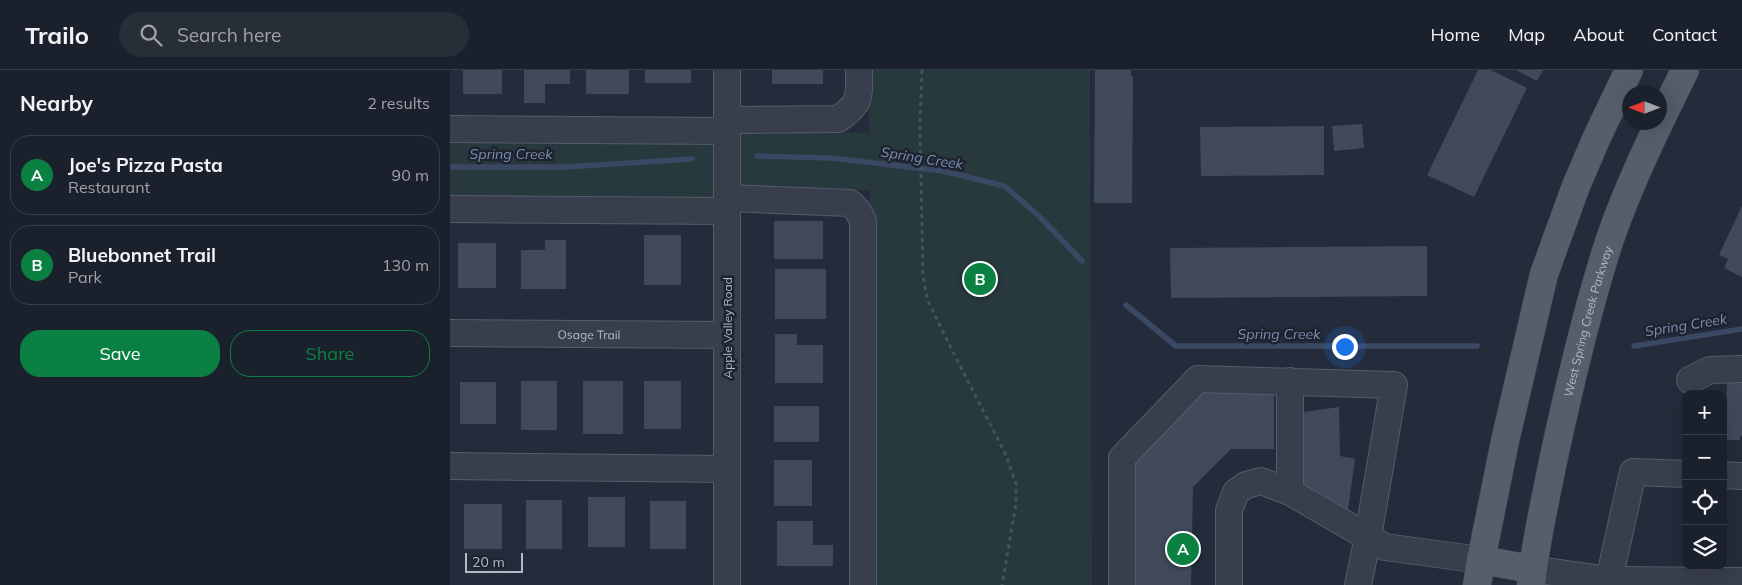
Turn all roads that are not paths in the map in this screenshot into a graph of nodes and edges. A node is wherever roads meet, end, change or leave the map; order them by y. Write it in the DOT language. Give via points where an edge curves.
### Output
graph roads {
  1 [pos="727,70"];
  2 [pos="859,70"];
  3 [pos="1629,70"];
  4 [pos="1685,70"];
  5 [pos="727,126"];
  6 [pos="450,129"];
  7 [pos="727,205"];
  8 [pos="450,209"];
  9 [pos="450,333"];
  10 [pos="727,335"];
  11 [pos="1742,369"];
  12 [pos="1690,380"];
  13 [pos="1290,381"];
  14 [pos="450,466"];
  15 [pos="727,469"];
  16 [pos="1682,474"];
  17 [pos="1727,475"];
  18 [pos="1742,476"];
  19 [pos="1290,492"];
  20 [pos="1368,536"];
  21 [pos="1479,573"];
  22 [pos="1532,577"];
  23 [pos="1742,581"];
  24 [pos="1609,583"];
  25 [pos="727,585"];
  26 [pos="864,585"];
  27 [pos="1122,585"];
  28 [pos="1229,585"];
  29 [pos="1358,585"];
  1 -- 5 [label="street, Apple Valley Road"];
  2 -- 5 [label="street" via="859,99 838,119"];
  3 -- 21 [label="main road" via="1576,186 1544,274"];
  4 -- 22 [label="main road, West Spring Creek Parkway" via="1610,239 1575,364"];
  5 -- 6 [label="street"];
  5 -- 7 [label="street, Apple Valley Road"];
  7 -- 8 [label="street"];
  7 -- 10 [label="street, Apple Valley Road"];
  7 -- 26 [label="street" via="850,203 863,221"];
  9 -- 10 [label="street, Osage Trail"];
  10 -- 15 [label="street, Apple Valley Road"];
  11 -- 12 [label="street" via="1710,370"];
  13 -- 19 [label="street"];
  13 -- 20 [label="street" via="1394,386"];
  13 -- 27 [label="street" via="1198,379 1122,458"];
  14 -- 15 [label="street"];
  15 -- 25 [label="street, Apple Valley Road"];
  16 -- 24 [label="street" via="1633,472"];
  17 -- 18 [label="street"];
  19 -- 20 [label="street"];
  19 -- 28 [label="street" via="1261,481 1236,492 1229,510"];
  20 -- 21 [label="street" via="1385,546"];
  20 -- 29 [label="street"];
  21 -- 22 [label="main road"];
  22 -- 24 [label="street"];
  23 -- 24 [label="street"];
}
